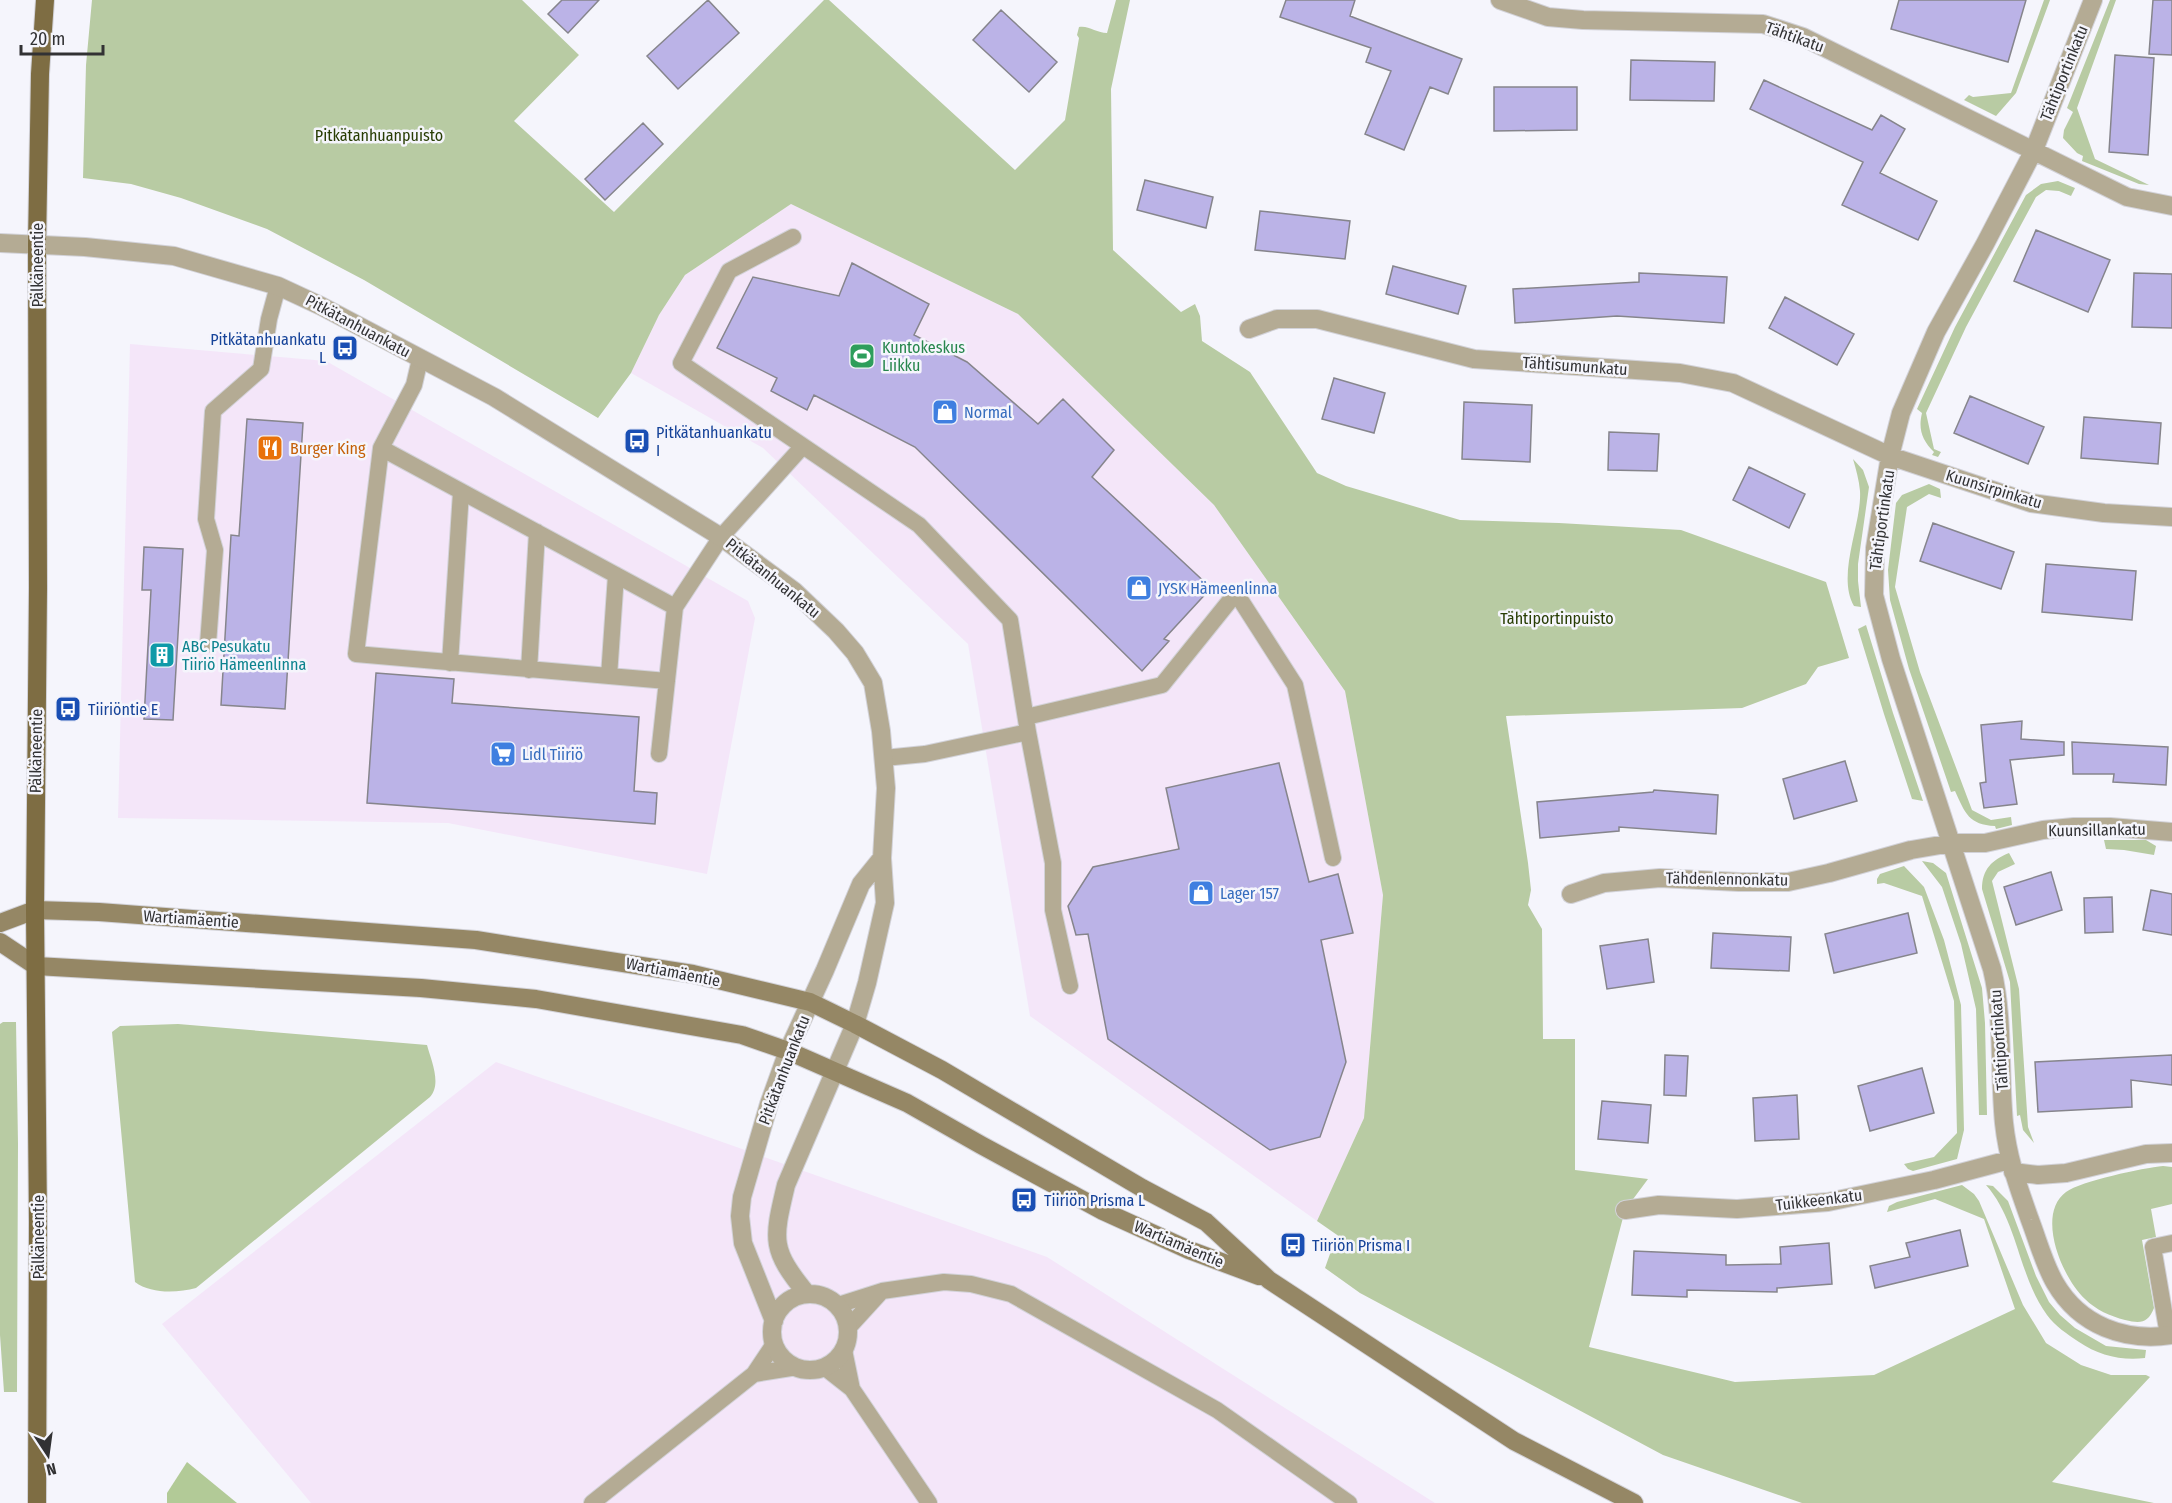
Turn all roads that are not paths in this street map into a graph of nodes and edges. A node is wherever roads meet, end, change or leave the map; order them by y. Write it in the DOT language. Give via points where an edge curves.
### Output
graph roads {
  1 [pos="45,0"];
  2 [pos="1500,0"];
  3 [pos="2093,0"];
  4 [pos="2034,150"];
  5 [pos="2172,206"];
  6 [pos="793,237"];
  7 [pos="0,243"];
  8 [pos="37,244"];
  9 [pos="279,286"];
  10 [pos="1249,329"];
  11 [pos="420,359"];
  12 [pos="803,447"];
  13 [pos="381,448"];
  14 [pos="1890,456"];
  15 [pos="461,492"];
  16 [pos="2172,517"];
  17 [pos="537,532"];
  18 [pos="721,537"];
  19 [pos="616,575"];
  20 [pos="675,607"];
  21 [pos="208,644"];
  22 [pos="450,663"];
  23 [pos="528,670"];
  24 [pos="609,676"];
  25 [pos="667,681"];
  26 [pos="1027,725"];
  27 [pos="659,754"];
  28 [pos="884,758"];
  29 [pos="2172,832"];
  30 [pos="1952,843"];
  31 [pos="882,858"];
  32 [pos="1333,858"];
  33 [pos="1571,894"];
  34 [pos="35,910"];
  35 [pos="0,923"];
  36 [pos="0,942"];
  37 [pos="36,966"];
  38 [pos="1070,986"];
  39 [pos="810,1002"];
  40 [pos="855,1023"];
  41 [pos="788,1051"];
  42 [pos="836,1072"];
  43 [pos="2172,1154"];
  44 [pos="2011,1166"];
  45 [pos="1625,1210"];
  46 [pos="2172,1243"];
  47 [pos="1269,1280"];
  48 [pos="882,1291"];
  49 [pos="807,1294"];
  50 [pos="838,1305"];
  51 [pos="774,1321"];
  52 [pos="848,1328"];
  53 [pos="2170,1335"];
  54 [pos="774,1344"];
  55 [pos="844,1350"];
  56 [pos="797,1367"];
  57 [pos="824,1367"];
  58 [pos="754,1374"];
  59 [pos="852,1389"];
  60 [pos="921,1500"];
  61 [pos="1626,1501"];
  62 [pos="37,1503"];
  63 [pos="592,1503"];
  64 [pos="1349,1503"];
  1 -- 8 [label="main road, Pälkäneentie"];
  2 -- 4 [label="street, Tähtikatu" via="1548,17 1763,24 1803,37"];
  3 -- 4 [label="street, Tähtiportinkatu"];
  4 -- 5 [label="street, Tähtikatu" via="2127,197"];
  4 -- 14 [label="street, Tähtiportinkatu" via="1936,332 1901,413"];
  6 -- 12 [label="lane" via="729,271 681,363"];
  7 -- 8 [label="street, Pitkätanhuankatu"];
  8 -- 9 [label="street, Pitkätanhuankatu" via="174,256"];
  8 -- 34 [label="main road, Pälkäneentie"];
  9 -- 11 [label="street, Pitkätanhuankatu"];
  9 -- 21 [label="lane" via="261,369 213,411 206,519 215,550"];
  10 -- 14 [label="street, Tähtisumunkatu" via="1277,319 1317,319 1474,359 1680,373 1733,382"];
  11 -- 13 [label="lane" via="414,385"];
  11 -- 18 [label="street, Pitkätanhuankatu" via="494,397"];
  12 -- 18 [label="lane"];
  12 -- 26 [label="lane" via="919,525 1010,620"];
  13 -- 15 [label="lane"];
  13 -- 22 [label="lane" via="356,654"];
  14 -- 16 [label="street, Kuunsirpinkatu" via="2031,503"];
  14 -- 30 [label="street, Tähtiportinkatu" via="1875,548 1874,595"];
  15 -- 17 [label="lane"];
  15 -- 22 [label="lane"];
  17 -- 19 [label="lane"];
  17 -- 23 [label="lane"];
  18 -- 20 [label="lane"];
  18 -- 28 [label="street, Pitkätanhuankatu" via="794,591 855,653 873,683"];
  19 -- 20 [label="lane"];
  19 -- 24 [label="lane"];
  20 -- 25 [label="lane"];
  22 -- 23 [label="lane"];
  23 -- 24 [label="lane"];
  24 -- 25 [label="lane"];
  25 -- 27 [label="lane"];
  26 -- 28 [label="lane" via="925,754"];
  26 -- 32 [label="lane" via="1162,685 1236,593 1295,685"];
  26 -- 38 [label="lane" via="1053,863 1053,910"];
  28 -- 31 [label="street, Pitkätanhuankatu"];
  29 -- 30 [label="street, Kuunsillankatu" via="2074,827 1985,843"];
  30 -- 33 [label="street, Tähdenlennonkatu" via="1788,882 1660,878 1604,882"];
  30 -- 44 [label="street, Tähtiportinkatu" via="1998,994 2001,1086"];
  31 -- 39 [label="street, Pitkätanhuankatu" via="861,884"];
  31 -- 40 [label="street" via="885,903"];
  34 -- 35 [label="main road, Wartiamäentie"];
  34 -- 37 [label="main road, Pälkäneentie"];
  34 -- 39 [label="main road, Wartiamäentie" via="476,940 693,974"];
  36 -- 37 [label="main road"];
  37 -- 41 [label="main road, Wartiamäentie" via="411,987 536,999 742,1035"];
  37 -- 62 [label="main road, Pälkäneentie"];
  39 -- 40 [label="main road, Wartiamäentie"];
  39 -- 41 [label="street, Pitkätanhuankatu"];
  40 -- 42 [label="street"];
  40 -- 47 [label="main road, Wartiamäentie" via="1206,1222"];
  41 -- 42 [label="main road, Wartiamäentie"];
  41 -- 51 [label="street, Pitkätanhuankatu" via="749,1168 740,1215 742,1243"];
  42 -- 47 [label="main road, Wartiamäentie" via="907,1103 1103,1211 1189,1250"];
  42 -- 49 [label="street" via="786,1185 776,1235 780,1256"];
  43 -- 44 [label="street" via="2146,1154 2066,1173 2038,1175"];
  44 -- 45 [label="street, Tuikkeenkatu" via="1828,1202 1737,1209 1659,1205"];
  44 -- 53 [label="street, Tähtiportinkatu" via="2046,1263 2074,1309 2118,1333"];
  46 -- 53 [label="lane" via="2152,1247"];
  47 -- 61 [label="main road, Wartiamäentie" via="1514,1441"];
  48 -- 50 [label="lane"];
  48 -- 52 [label="lane"];
  48 -- 64 [label="lane" via="944,1282 1011,1294 1217,1410"];
  49 -- 50 [label="street" via="818,1294"];
  49 -- 51 [label="street" via="786,1302"];
  50 -- 52 [label="street"];
  51 -- 54 [label="street"];
  52 -- 55 [label="street"];
  54 -- 56 [label="street" via="779,1354"];
  54 -- 58 [label="lane"];
  55 -- 57 [label="street"];
  55 -- 59 [label="lane"];
  56 -- 57 [label="street"];
  56 -- 58 [label="lane"];
  57 -- 59 [label="lane"];
  58 -- 63 [label="lane"];
  59 -- 60 [label="lane"];
}
